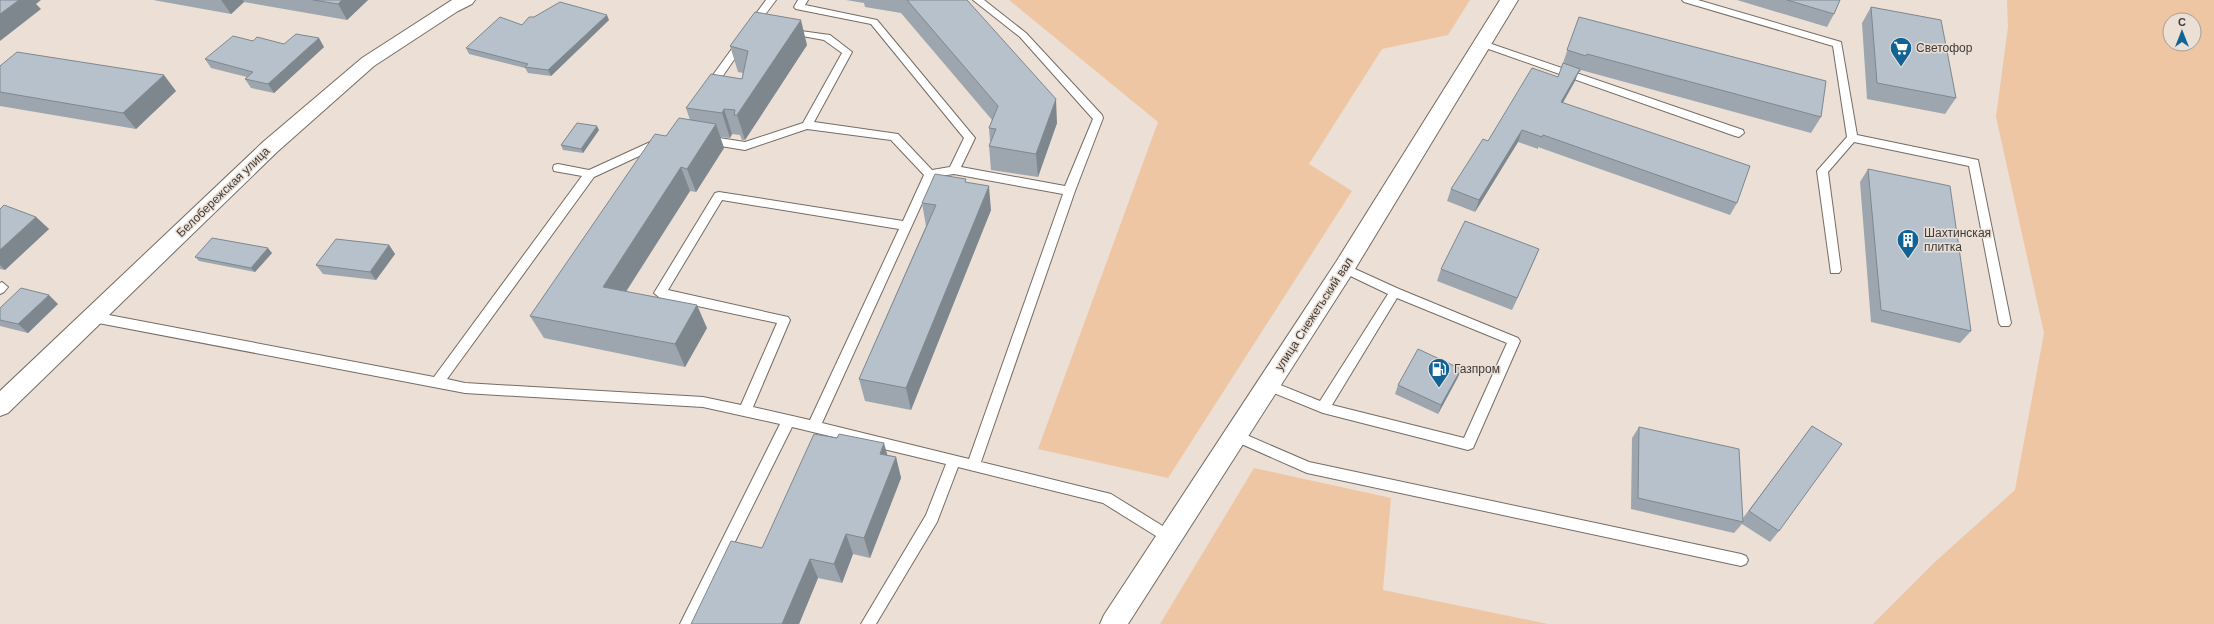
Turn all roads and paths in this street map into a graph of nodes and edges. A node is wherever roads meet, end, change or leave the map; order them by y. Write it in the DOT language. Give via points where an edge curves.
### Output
graph roads {
  1 [pos="466,0"];
  2 [pos="771,0"];
  3 [pos="803,0"];
  4 [pos="978,0"];
  5 [pos="1510,0"];
  6 [pos="1687,0"];
  7 [pos="752,26"];
  8 [pos="1483,44"];
  9 [pos="703,96"];
  10 [pos="807,125"];
  11 [pos="1738,133"];
  12 [pos="669,138"];
  13 [pos="1852,138"];
  14 [pos="699,139"];
  15 [pos="558,168"];
  16 [pos="954,170"];
  17 [pos="590,174"];
  18 [pos="930,174"];
  19 [pos="1069,191"];
  20 [pos="906,226"];
  21 [pos="1344,268"];
  22 [pos="1835,270"];
  23 [pos="1395,292"];
  24 [pos="93,317"];
  25 [pos="2005,323"];
  26 [pos="437,383"];
  27 [pos="1268,385"];
  28 [pos="0,406"];
  29 [pos="1323,408"];
  30 [pos="744,411"];
  31 [pos="789,420"];
  32 [pos="814,426"];
  33 [pos="1235,435"];
  34 [pos="954,461"];
  35 [pos="973,466"];
  36 [pos="1169,537"];
  37 [pos="1740,560"];
  38 [pos="687,624"];
  39 [pos="868,624"];
  40 [pos="1113,624"];
  1 -- 24 [label="main road, Белобережская улица" via="363,67 270,147"];
  2 -- 7 [label="lane"];
  3 -- 16 [label="lane" via="799,7 874,22 970,138"];
  4 -- 19 [label="lane" via="1024,35 1098,118"];
  5 -- 8 [label="main road, улица Снежетьский вал"];
  6 -- 13 [label="lane" via="1838,44"];
  7 -- 9 [label="lane"];
  7 -- 10 [label="lane" via="827,37 847,52"];
  8 -- 11 [label="lane"];
  8 -- 21 [label="main road, улица Снежетьский вал"];
  10 -- 14 [label="lane" via="745,146"];
  10 -- 18 [label="lane" via="894,137"];
  12 -- 17 [label="lane"];
  13 -- 22 [label="lane" via="1822,171"];
  13 -- 25 [label="lane" via="1974,163"];
  15 -- 17 [label="lane"];
  16 -- 18 [label="lane"];
  16 -- 19 [label="lane"];
  17 -- 26 [label="lane"];
  18 -- 20 [label="lane"];
  19 -- 35 [label="lane"];
  20 -- 30 [label="lane" via="719,196 660,293 784,320"];
  20 -- 32 [label="lane"];
  21 -- 23 [label="lane"];
  21 -- 27 [label="main road, улица Снежетьский вал"];
  23 -- 29 [label="lane"];
  23 -- 29 [label="lane" via="1514,341 1468,444"];
  24 -- 26 [label="lane"];
  24 -- 28 [label="main road, Белобережская улица"];
  26 -- 30 [label="lane" via="465,388 703,402"];
  27 -- 29 [label="lane"];
  27 -- 33 [label="main road, улица Снежетьский вал"];
  30 -- 31 [label="lane"];
  31 -- 32 [label="lane"];
  31 -- 38 [label="lane"];
  32 -- 34 [label="lane"];
  33 -- 36 [label="main road, улица Снежетьский вал"];
  33 -- 37 [label="lane" via="1307,468"];
  34 -- 35 [label="lane"];
  34 -- 39 [label="lane" via="932,518"];
  35 -- 36 [label="lane" via="1106,498"];
  36 -- 40 [label="main road, улица Снежетьский вал"];
}
